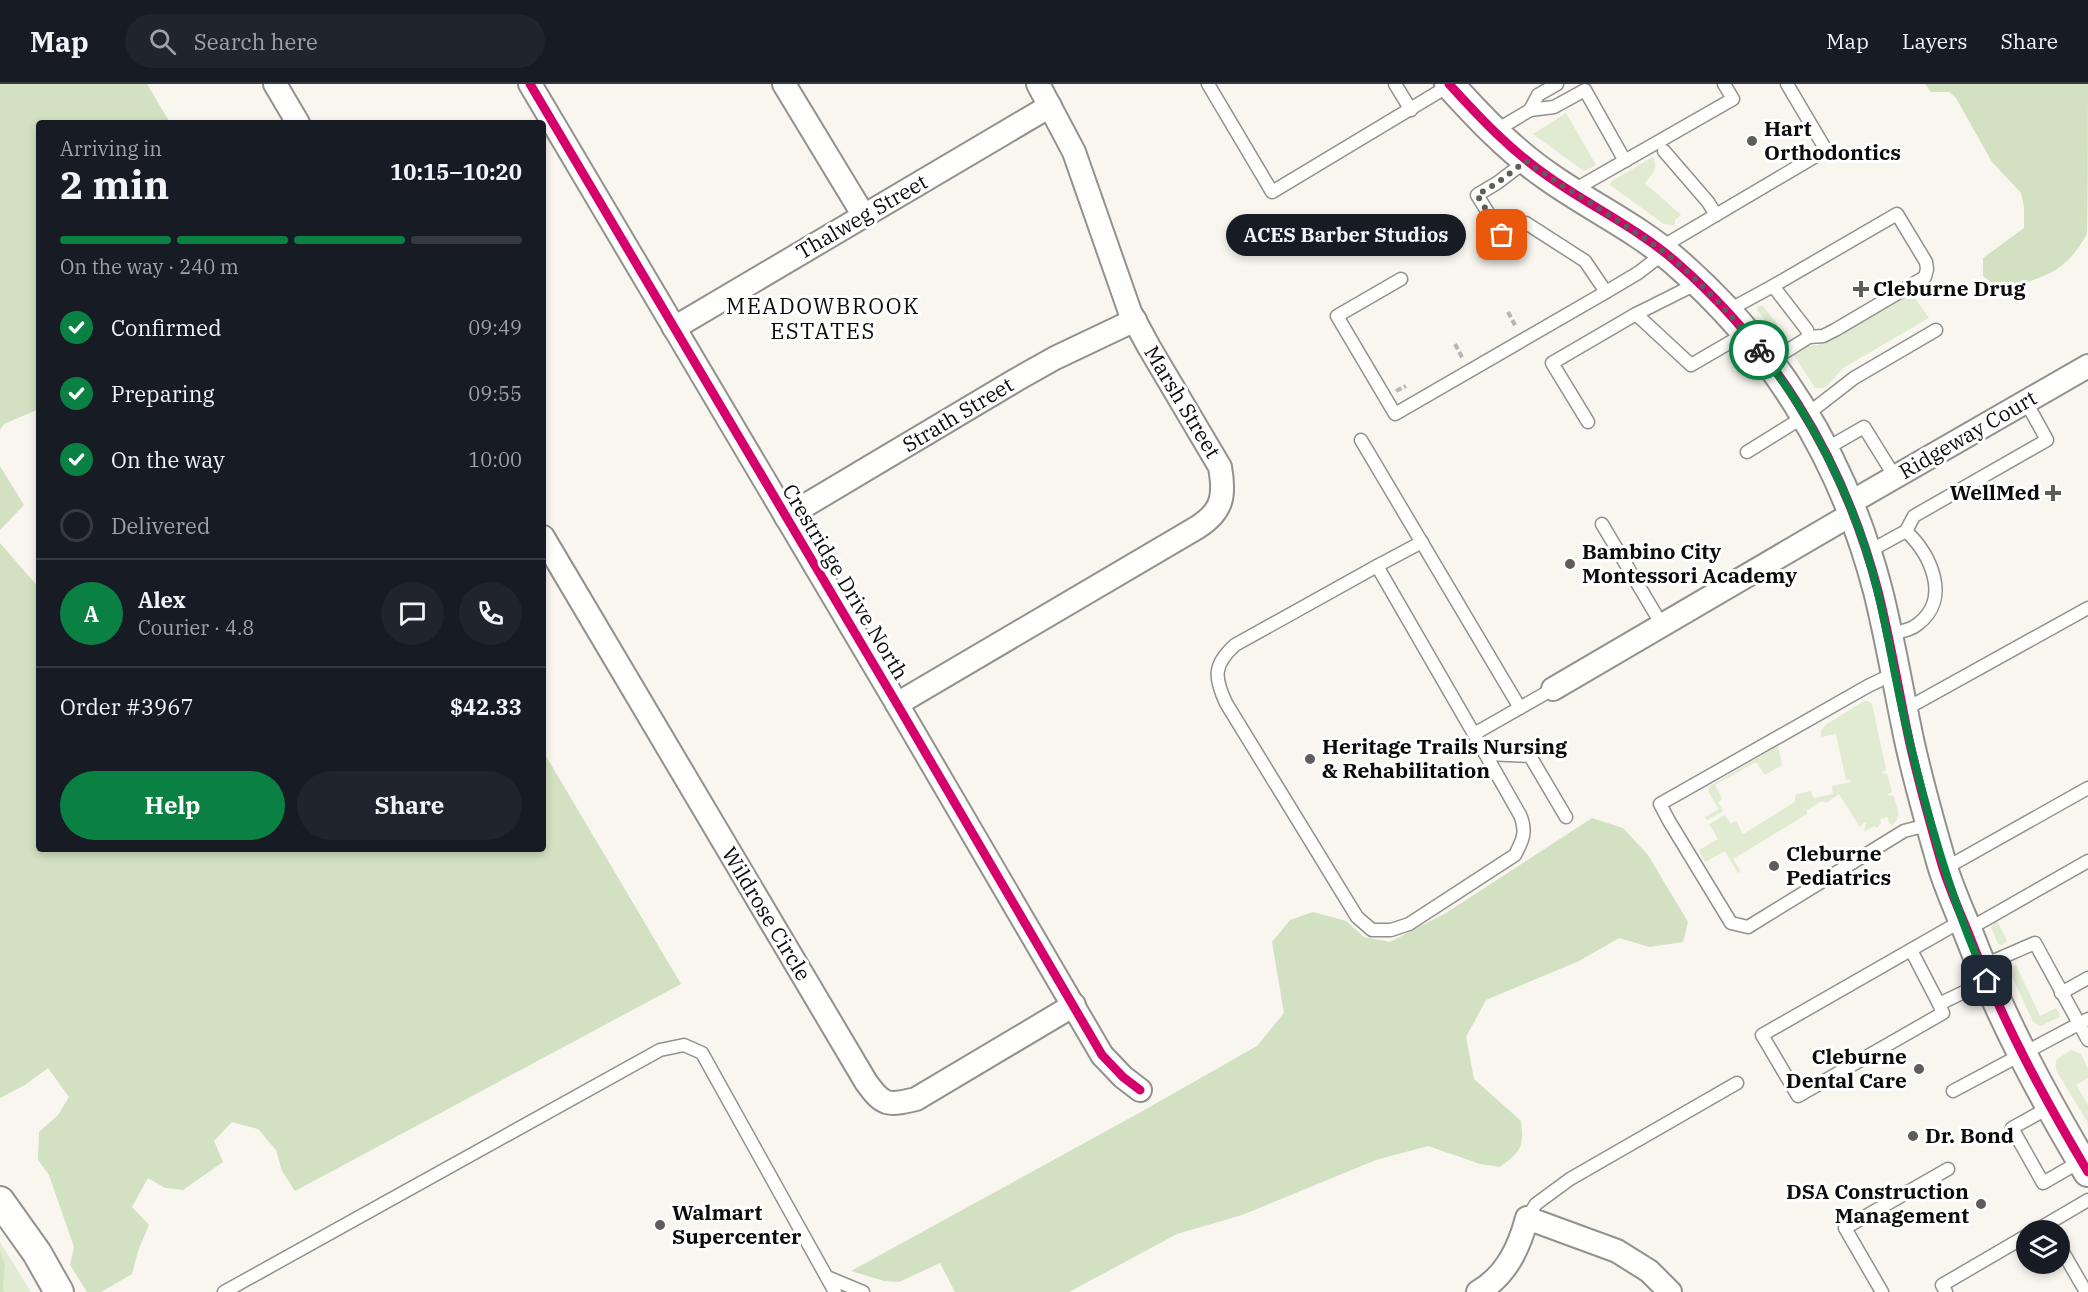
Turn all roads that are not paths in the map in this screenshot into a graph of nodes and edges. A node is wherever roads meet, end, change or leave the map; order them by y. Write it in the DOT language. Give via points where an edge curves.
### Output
graph roads {
  1 [pos="275,84"];
  2 [pos="530,84"];
  3 [pos="784,84"];
  4 [pos="1038,84"];
  5 [pos="1208,84"];
  6 [pos="1395,84"];
  7 [pos="1724,84"];
  8 [pos="1787,84"];
  9 [pos="1449,85"];
  10 [pos="1551,85"];
  11 [pos="1050,106"];
  12 [pos="1411,110"];
  13 [pos="1530,110"];
  14 [pos="296,120"];
  15 [pos="1494,132"];
  16 [pos="1664,151"];
  17 [pos="1526,161"];
  18 [pos="1625,161"];
  19 [pos="1571,191"];
  20 [pos="1716,215"];
  21 [pos="864,216"];
  22 [pos="1526,223"];
  23 [pos="1502,235"];
  24 [pos="1662,251"];
  25 [pos="1401,279"];
  26 [pos="1698,283"];
  27 [pos="1773,286"];
  28 [pos="1606,292"];
  29 [pos="1726,311"];
  30 [pos="1636,314"];
  31 [pos="1135,320"];
  32 [pos="674,328"];
  33 [pos="1936,330"];
  34 [pos="1746,333"];
  35 [pos="1809,337"];
  36 [pos="1769,362"];
  37 [pos="2088,366"];
  38 [pos="2026,402"];
  39 [pos="1805,416"];
  40 [pos="1588,422"];
  41 [pos="1361,440"];
  42 [pos="1824,450"];
  43 [pos="1747,452"];
  44 [pos="1895,477"];
  45 [pos="1850,509"];
  46 [pos="786,517"];
  47 [pos="1602,524"];
  48 [pos="1906,531"];
  49 [pos="546,542"];
  50 [pos="1422,542"];
  51 [pos="1866,553"];
  52 [pos="1377,566"];
  53 [pos="2088,608"];
  54 [pos="1662,625"];
  55 [pos="1887,635"];
  56 [pos="1895,673"];
  57 [pos="1552,689"];
  58 [pos="897,704"];
  59 [pos="1520,708"];
  60 [pos="1903,711"];
  61 [pos="1474,734"];
  62 [pos="1486,754"];
  63 [pos="2088,788"];
  64 [pos="1566,817"];
  65 [pos="1931,824"];
  66 [pos="2088,861"];
  67 [pos="1944,869"];
  68 [pos="1965,925"];
  69 [pos="1911,950"];
  70 [pos="1984,973"];
  71 [pos="2088,978"];
  72 [pos="2061,993"];
  73 [pos="1939,1004"];
  74 [pos="1074,1005"];
  75 [pos="2083,1022"];
  76 [pos="2088,1040"];
  77 [pos="2022,1055"];
  78 [pos="1737,1083"];
  79 [pos="1140,1090"];
  80 [pos="1953,1090"];
  81 [pos="2050,1107"];
  82 [pos="2085,1166"];
  83 [pos="1948,1169"];
  84 [pos="2088,1200"];
  85 [pos="0,1201"];
  86 [pos="1527,1218"];
  87 [pos="2057,1220"];
  88 [pos="2016,1242"];
  89 [pos="2070,1264"];
  90 [pos="826,1277"];
  91 [pos="59,1292"];
  92 [pos="224,1292"];
  93 [pos="835,1292"];
  94 [pos="863,1292"];
  95 [pos="1478,1292"];
  96 [pos="1670,1292"];
  97 [pos="1882,1292"];
  98 [pos="1946,1292"];
  99 [pos="2086,1292"];
  1 -- 14 [label="street"];
  2 -- 32 [label="street, Crestridge Drive North"];
  3 -- 21 [label="street"];
  4 -- 11 [label="street, Marsh Street"];
  5 -- 12 [label="lane" via="1272,192"];
  6 -- 12 [label="lane"];
  7 -- 18 [label="lane" via="1733,99"];
  8 -- 20 [label="lane" via="1826,150"];
  9 -- 12 [label="lane"];
  9 -- 15 [label="street"];
  10 -- 13 [label="lane" via="1538,95"];
  11 -- 21 [label="street, Thalweg Street"];
  11 -- 31 [label="street, Marsh Street" via="1074,152"];
  13 -- 15 [label="lane"];
  13 -- 18 [label="lane" via="1554,107 1585,90"];
  15 -- 17 [label="street"];
  16 -- 20 [label="lane"];
  17 -- 19 [label="street"];
  17 -- 23 [label="lane" via="1477,195"];
  18 -- 19 [label="lane"];
  19 -- 24 [label="street"];
  20 -- 24 [label="lane"];
  21 -- 32 [label="street, Thalweg Street"];
  22 -- 28 [label="lane" via="1585,261"];
  24 -- 26 [label="street"];
  24 -- 28 [label="lane" via="1638,273"];
  25 -- 28 [label="lane" via="1337,315 1395,414"];
  26 -- 29 [label="street"];
  26 -- 30 [label="lane"];
  27 -- 29 [label="lane"];
  27 -- 35 [label="lane"];
  27 -- 35 [label="lane" via="1897,214 1926,262 1925,277 1835,330"];
  29 -- 34 [label="street"];
  30 -- 34 [label="lane" via="1691,365"];
  30 -- 40 [label="lane" via="1552,363"];
  31 -- 46 [label="street, Strath Street" via="1016,380"];
  31 -- 58 [label="street, Marsh Street" via="1220,467 1221,503 1211,519 1198,528"];
  32 -- 46 [label="street, Crestridge Drive North"];
  33 -- 39 [label="lane" via="1854,378"];
  34 -- 36 [label="street"];
  35 -- 36 [label="lane"];
  36 -- 39 [label="street"];
  37 -- 38 [label="street, Ridgeway Court"];
  38 -- 44 [label="street, Ridgeway Court"];
  38 -- 48 [label="lane" via="2047,440 1914,516"];
  39 -- 42 [label="street"];
  39 -- 43 [label="lane"];
  41 -- 50 [label="lane"];
  42 -- 44 [label="lane" via="1863,427"];
  42 -- 45 [label="street"];
  44 -- 45 [label="street, Ridgeway Court"];
  45 -- 51 [label="street"];
  45 -- 54 [label="street, Ridgeway Court"];
  46 -- 58 [label="street, Crestridge Drive North"];
  47 -- 54 [label="lane"];
  48 -- 51 [label="lane"];
  48 -- 55 [label="lane" via="1919,543 1928,561 1936,598 1918,625"];
  49 -- 74 [label="street, Wildrose Circle" via="877,1098 894,1104 916,1099"];
  50 -- 52 [label="lane"];
  50 -- 59 [label="lane"];
  51 -- 55 [label="street"];
  52 -- 61 [label="lane"];
  52 -- 62 [label="lane" via="1235,645 1217,669 1218,685 1226,703 1357,917 1372,930 1392,930 1408,924 1515,855 1525,826"];
  53 -- 60 [label="lane"];
  54 -- 57 [label="street, Ridgeway Court"];
  55 -- 56 [label="street"];
  56 -- 60 [label="street"];
  56 -- 65 [label="lane" via="1660,804 1731,923 1748,927 1904,831"];
  57 -- 59 [label="lane"];
  58 -- 74 [label="street, Crestridge Drive North"];
  59 -- 61 [label="lane"];
  60 -- 65 [label="street"];
  61 -- 62 [label="lane"];
  62 -- 64 [label="lane" via="1530,756"];
  63 -- 67 [label="lane"];
  65 -- 67 [label="street"];
  66 -- 68 [label="lane"];
  67 -- 68 [label="street"];
  68 -- 69 [label="lane"];
  68 -- 70 [label="street"];
  69 -- 73 [label="lane"];
  69 -- 73 [label="lane" via="1762,1035 1798,1096 1943,1013"];
  70 -- 72 [label="lane" via="2035,943"];
  70 -- 73 [label="lane"];
  70 -- 77 [label="street"];
  71 -- 72 [label="lane"];
  72 -- 75 [label="lane"];
  74 -- 79 [label="street, Crestridge Drive North" via="1102,1055"];
  75 -- 76 [label="lane"];
  75 -- 77 [label="lane"];
  77 -- 80 [label="lane"];
  77 -- 81 [label="street"];
  78 -- 86 [label="lane" via="1570,1179 1536,1204"];
  81 -- 82 [label="street"];
  81 -- 82 [label="lane" via="2012,1128 2043,1183"];
  83 -- 97 [label="lane" via="1845,1228"];
  84 -- 87 [label="lane"];
  85 -- 91 [label="street"];
  86 -- 95 [label="street" via="1511,1262"];
  86 -- 96 [label="street" via="1617,1251 1649,1271"];
  88 -- 98 [label="lane" via="1942,1285"];
  89 -- 99 [label="lane"];
  90 -- 92 [label="lane" via="702,1053 684,1045 660,1050"];
  90 -- 93 [label="lane"];
  90 -- 94 [label="lane"];
}
